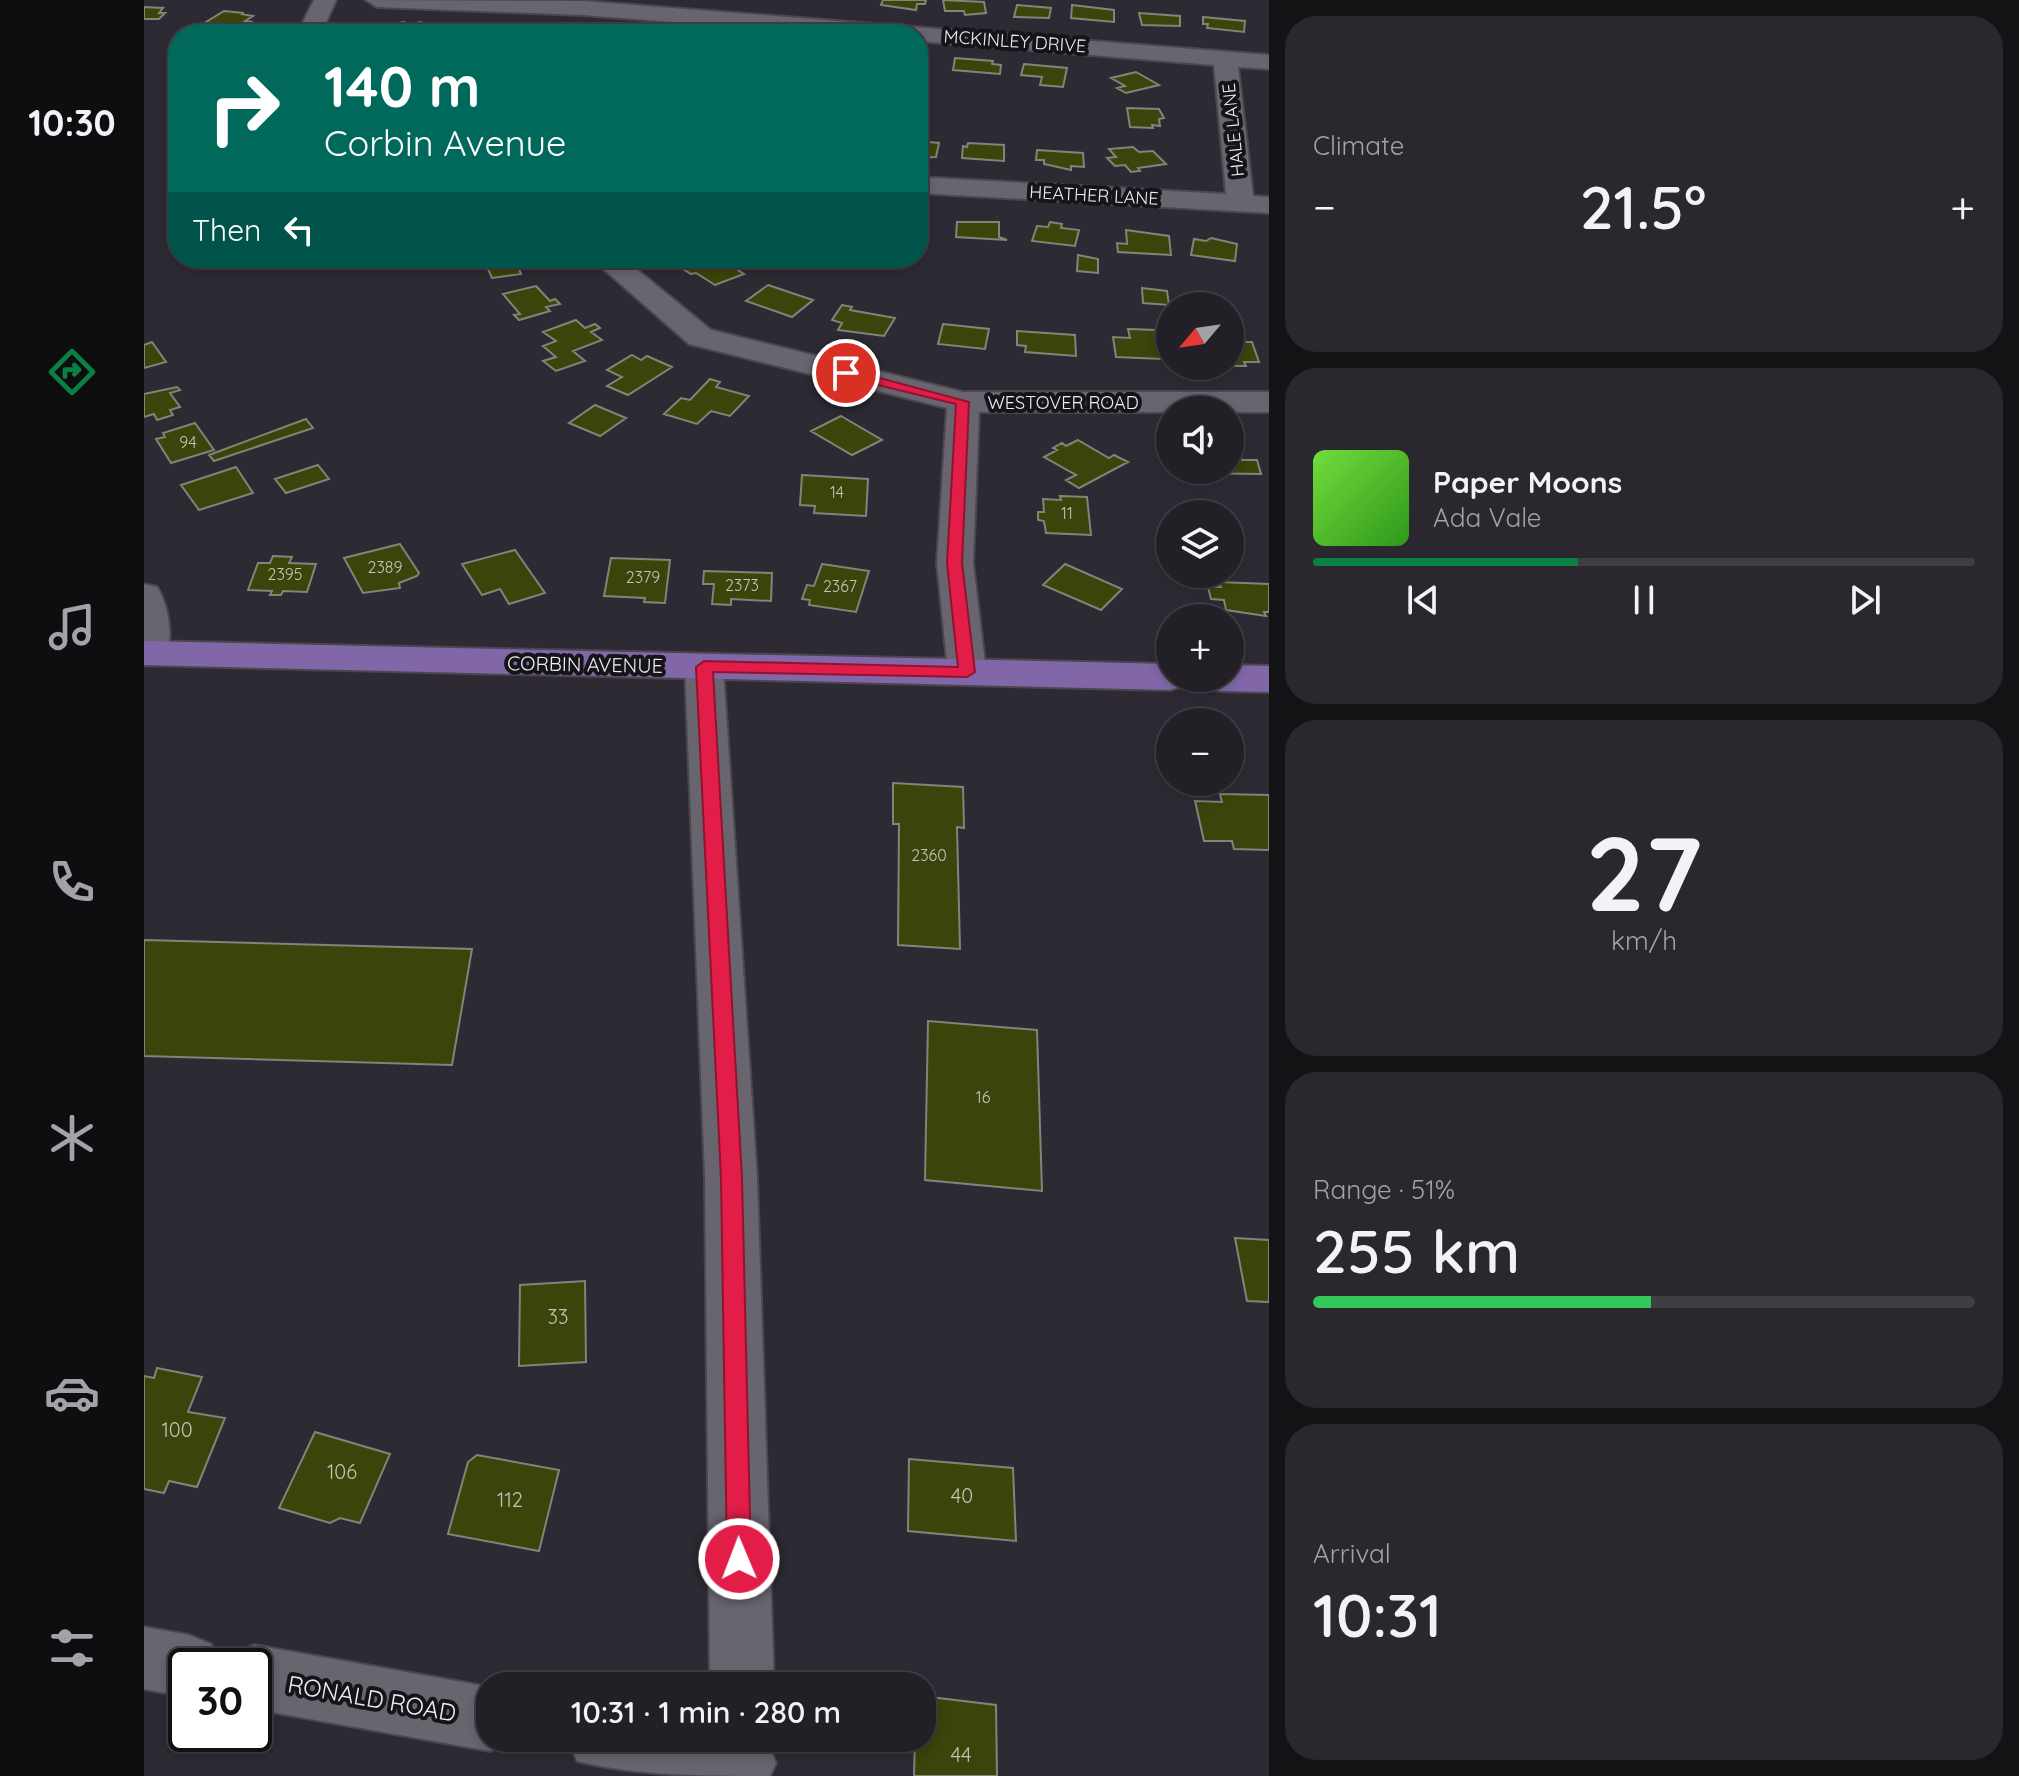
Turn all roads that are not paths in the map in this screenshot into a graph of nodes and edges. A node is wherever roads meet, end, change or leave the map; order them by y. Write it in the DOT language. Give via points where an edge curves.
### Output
graph roads {
  1 [pos="325,0"];
  2 [pos="377,0"];
  3 [pos="585,4"];
  4 [pos="314,24"];
  5 [pos="822,24"];
  6 [pos="928,33"];
  7 [pos="1225,58"];
  8 [pos="1269,62"];
  9 [pos="928,186"];
  10 [pos="1240,203"];
  11 [pos="1269,205"];
  12 [pos="617,268"];
  13 [pos="963,402"];
  14 [pos="1269,402"];
  15 [pos="144,595"];
  16 [pos="147,653"];
  17 [pos="704,667"];
  18 [pos="967,672"];
  19 [pos="1156,677"];
  20 [pos="1244,678"];
  21 [pos="1269,679"];
  22 [pos="144,1658"];
  23 [pos="168,1662"];
  24 [pos="742,1672"];
  25 [pos="272,1680"];
  26 [pos="476,1717"];
  27 [pos="695,1752"];
  28 [pos="742,1759"];
  1 -- 4 [label="street"];
  2 -- 3 [label="street, MCKINLEY DRIVE"];
  3 -- 5 [label="street, MCKINLEY DRIVE"];
  6 -- 7 [label="street, MCKINLEY DRIVE"];
  7 -- 8 [label="street, MCKINLEY DRIVE"];
  7 -- 10 [label="street, HALE LANE"];
  9 -- 10 [label="street, HEATHER LANE"];
  10 -- 11 [label="street, HEATHER LANE"];
  12 -- 13 [label="street, WESTOVER ROAD" via="700,337"];
  13 -- 14 [label="street, WESTOVER ROAD"];
  13 -- 18 [label="street" via="955,563"];
  15 -- 16 [label="street"];
  16 -- 17 [label="main road, CORBIN AVENUE"];
  17 -- 18 [label="main road, CORBIN AVENUE"];
  17 -- 24 [label="street" via="731,1178"];
  18 -- 19 [label="main road, CORBIN AVENUE"];
  20 -- 21 [label="main road"];
  22 -- 23 [label="street"];
  25 -- 26 [label="street, RONALD ROAD"];
  27 -- 28 [label="street"];
}
